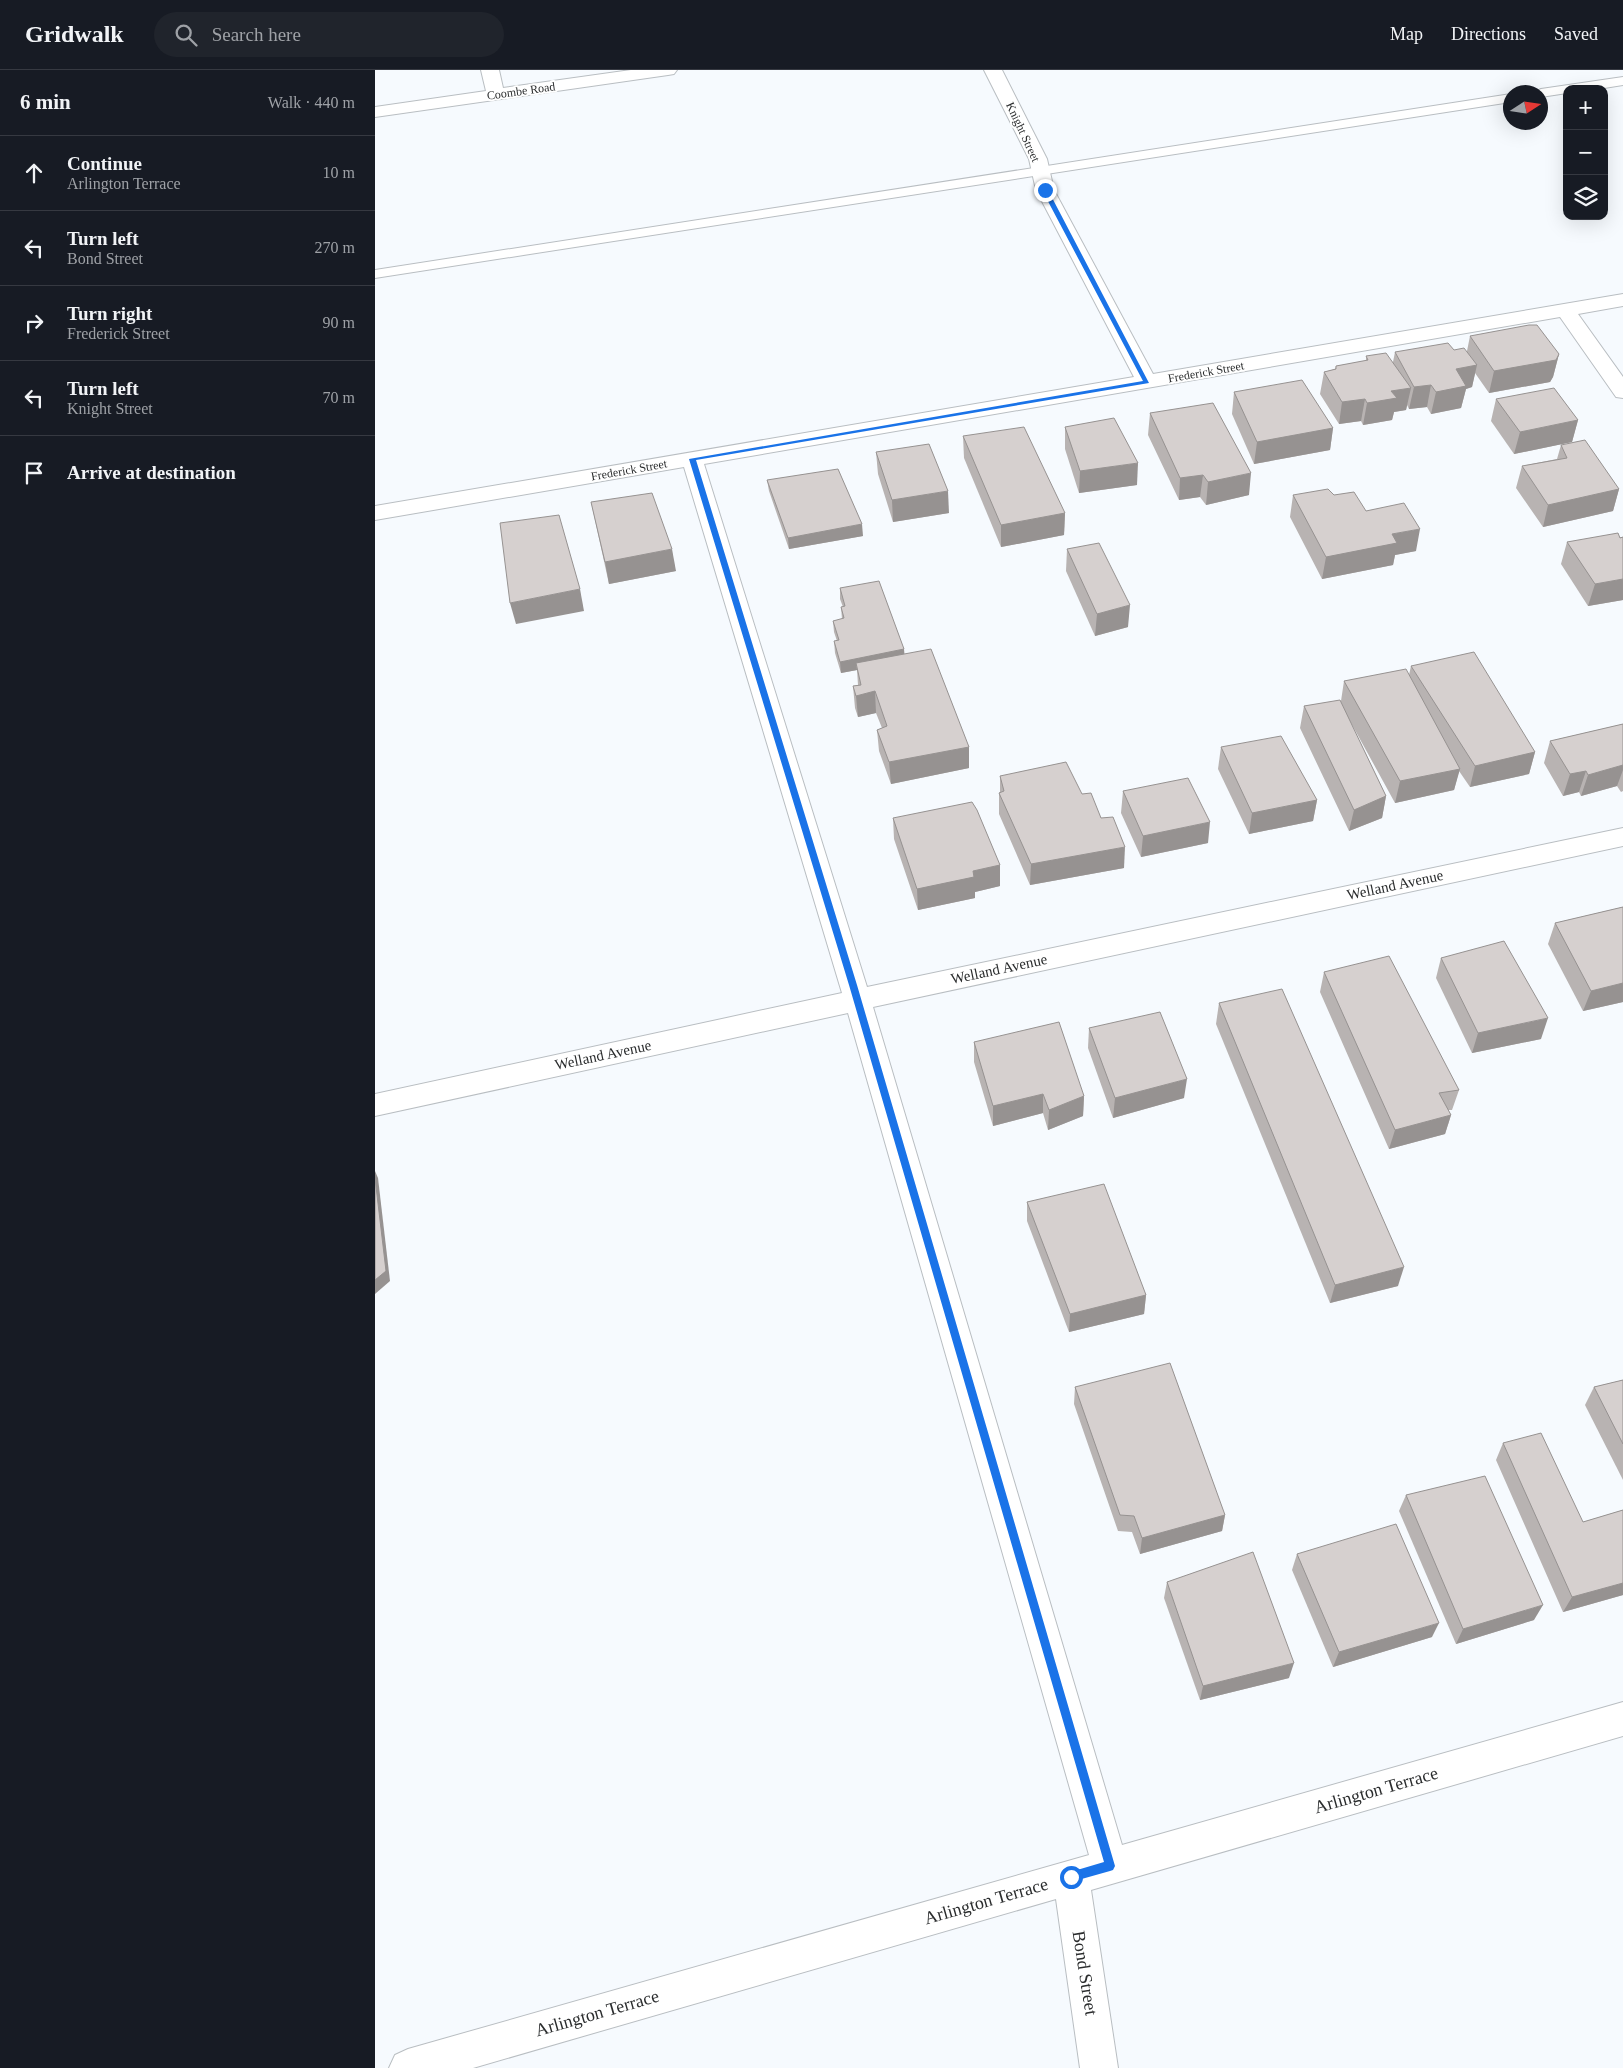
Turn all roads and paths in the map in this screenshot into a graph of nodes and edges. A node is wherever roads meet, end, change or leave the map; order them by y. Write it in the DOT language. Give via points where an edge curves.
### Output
graph roads {
  1 [pos="490,70"];
  2 [pos="667,70"];
  3 [pos="993,70"];
  4 [pos="1623,81"];
  5 [pos="1597,85"];
  6 [pos="1563,90"];
  7 [pos="1548,93"];
  8 [pos="496,95"];
  9 [pos="1503,99"];
  10 [pos="375,112"];
  11 [pos="1040,171"];
  12 [pos="375,274"];
  13 [pos="1623,300"];
  14 [pos="1565,310"];
  15 [pos="1147,382"];
  16 [pos="1623,392"];
  17 [pos="693,459"];
  18 [pos="375,513"];
  19 [pos="1623,837"];
  20 [pos="857,1000"];
  21 [pos="375,1105"];
  22 [pos="1623,1719"];
  23 [pos="1110,1866"];
  24 [pos="1071,1877"];
  25 [pos="407,2068"];
  26 [pos="1099,2068"];
  1 -- 8 [label="street"];
  2 -- 8 [label="street, Coombe Road"];
  3 -- 11 [label="street, Knight Street" via="1038,159"];
  4 -- 5 [label="lane"];
  6 -- 7 [label="lane"];
  8 -- 10 [label="street, Coombe Road"];
  9 -- 11 [label="lane"];
  11 -- 12 [label="lane"];
  11 -- 15 [label="street, Knight Street" via="1045,190"];
  13 -- 14 [label="street, Frederick Street"];
  14 -- 15 [label="street, Frederick Street"];
  14 -- 16 [label="street"];
  15 -- 17 [label="street, Frederick Street"];
  17 -- 18 [label="street, Frederick Street"];
  17 -- 20 [label="street"];
  19 -- 20 [label="street, Welland Avenue"];
  20 -- 21 [label="street, Welland Avenue"];
  20 -- 23 [label="street"];
  22 -- 23 [label="street, Arlington Terrace"];
  23 -- 24 [label="street, Arlington Terrace"];
  24 -- 25 [label="street, Arlington Terrace"];
  24 -- 26 [label="street, Bond Street"];
}
